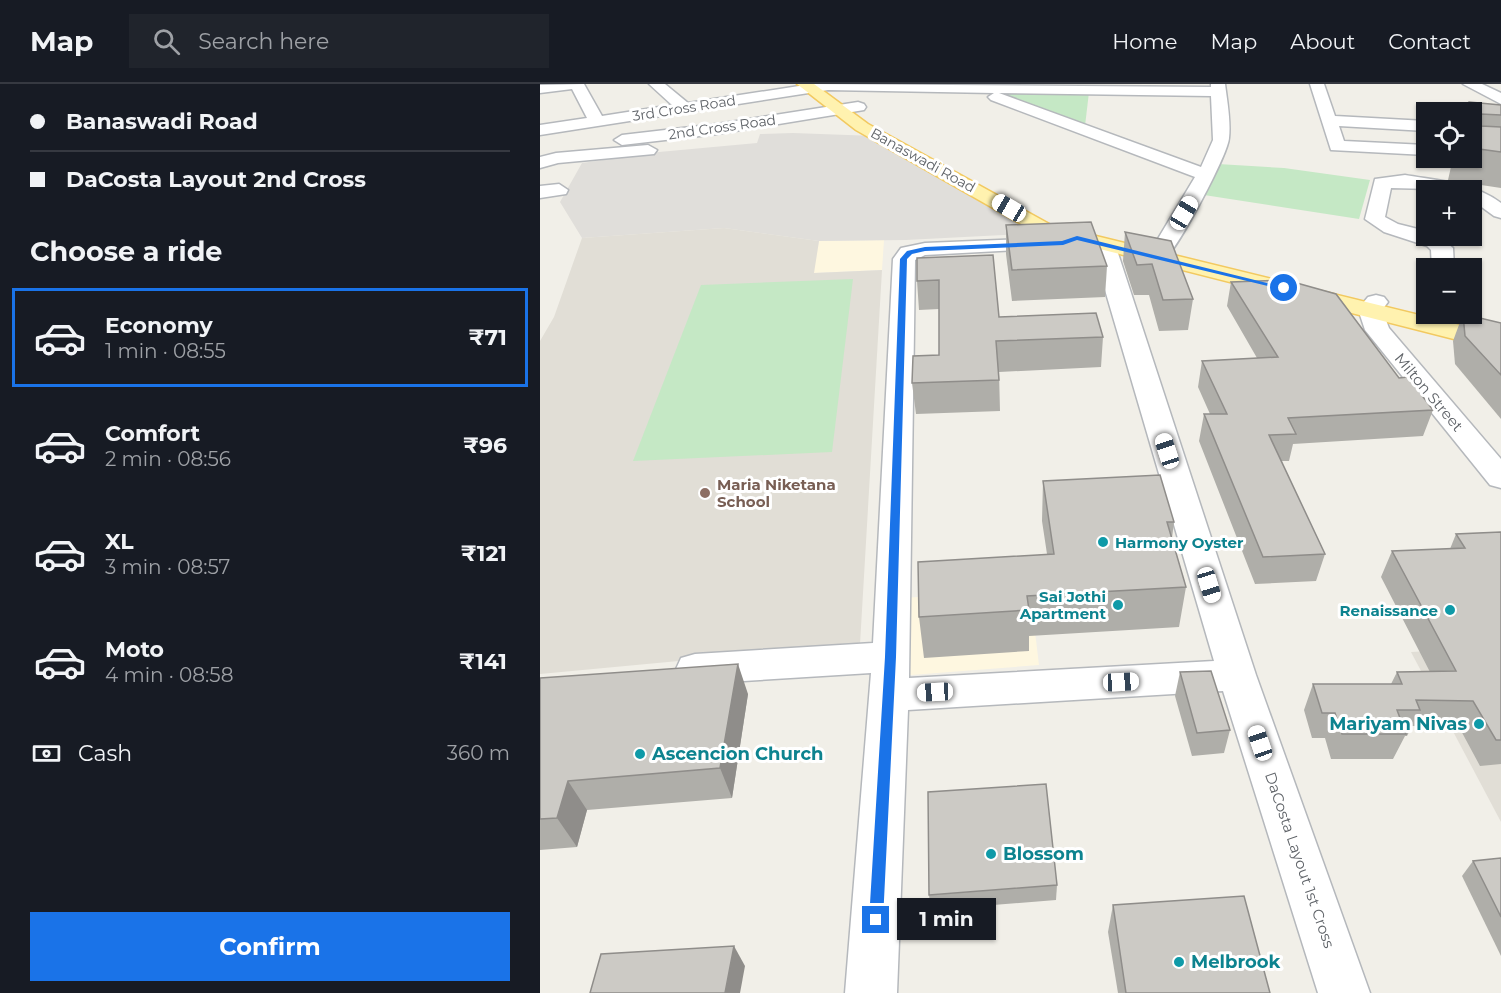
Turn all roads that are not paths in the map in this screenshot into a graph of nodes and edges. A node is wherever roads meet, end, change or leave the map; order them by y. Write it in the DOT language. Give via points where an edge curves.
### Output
graph roads {
  1 [pos="575,84"];
  2 [pos="656,84"];
  3 [pos="1317,84"];
  4 [pos="1470,84"];
  5 [pos="817,86"];
  6 [pos="1219,88"];
  7 [pos="540,89"];
  8 [pos="972,89"];
  9 [pos="1501,99"];
  10 [pos="685,108"];
  11 [pos="849,108"];
  12 [pos="1328,120"];
  13 [pos="597,122"];
  14 [pos="1416,125"];
  15 [pos="540,130"];
  16 [pos="563,144"];
  17 [pos="690,146"];
  18 [pos="1416,150"];
  19 [pos="540,163"];
  20 [pos="1206,175"];
  21 [pos="1416,183"];
  22 [pos="1482,198"];
  23 [pos="1501,212"];
  24 [pos="1416,235"];
  25 [pos="1096,239"];
  26 [pos="1158,254"];
  27 [pos="1373,306"];
  28 [pos="1416,312"];
  29 [pos="1468,324"];
  30 [pos="1501,334"];
  31 [pos="1501,343"];
  32 [pos="1501,478"];
  33 [pos="665,671"];
  34 [pos="1237,675"];
  35 [pos="890,676"];
  36 [pos="871,993"];
  37 [pos="1344,993"];
  1 -- 7 [label="street"];
  1 -- 13 [label="street"];
  2 -- 10 [label="street"];
  3 -- 12 [label="street"];
  4 -- 9 [label="street"];
  5 -- 8 [label="street, 3rd Cross Road"];
  5 -- 10 [label="street, 3rd Cross Road"];
  5 -- 11 [label="main road, Banaswadi Road"];
  6 -- 8 [label="street, 3rd Cross Road"];
  6 -- 20 [label="street" via="1221,140"];
  8 -- 20 [label="street"];
  10 -- 13 [label="street, 3rd Cross Road"];
  11 -- 16 [label="street, 2nd Cross Road" via="717,129"];
  11 -- 25 [label="main road, Banaswadi Road" via="862,127 1044,229"];
  12 -- 14 [label="street"];
  12 -- 18 [label="street" via="1337,146"];
  13 -- 15 [label="street, 3rd Cross Road"];
  17 -- 19 [label="street" via="556,158"];
  20 -- 26 [label="street"];
  21 -- 24 [label="street" via="1382,183 1375,219"];
  22 -- 23 [label="street"];
  25 -- 26 [label="main road, Banaswadi Road"];
  25 -- 34 [label="street, DaCosta Layout 1st Cross" via="1104,249"];
  25 -- 35 [label="street" via="925,249 909,253 904,259"];
  26 -- 27 [label="main road, Banaswadi Road"];
  27 -- 28 [label="main road, Banaswadi Road"];
  27 -- 31 [label="main road, Banaswadi Road"];
  27 -- 32 [label="street, Milton Street" via="1377,330"];
  29 -- 30 [label="main road, Banaswadi Road"];
  33 -- 35 [label="street"];
  34 -- 35 [label="street"];
  34 -- 37 [label="street, DaCosta Layout 1st Cross"];
  35 -- 36 [label="street"];
}
